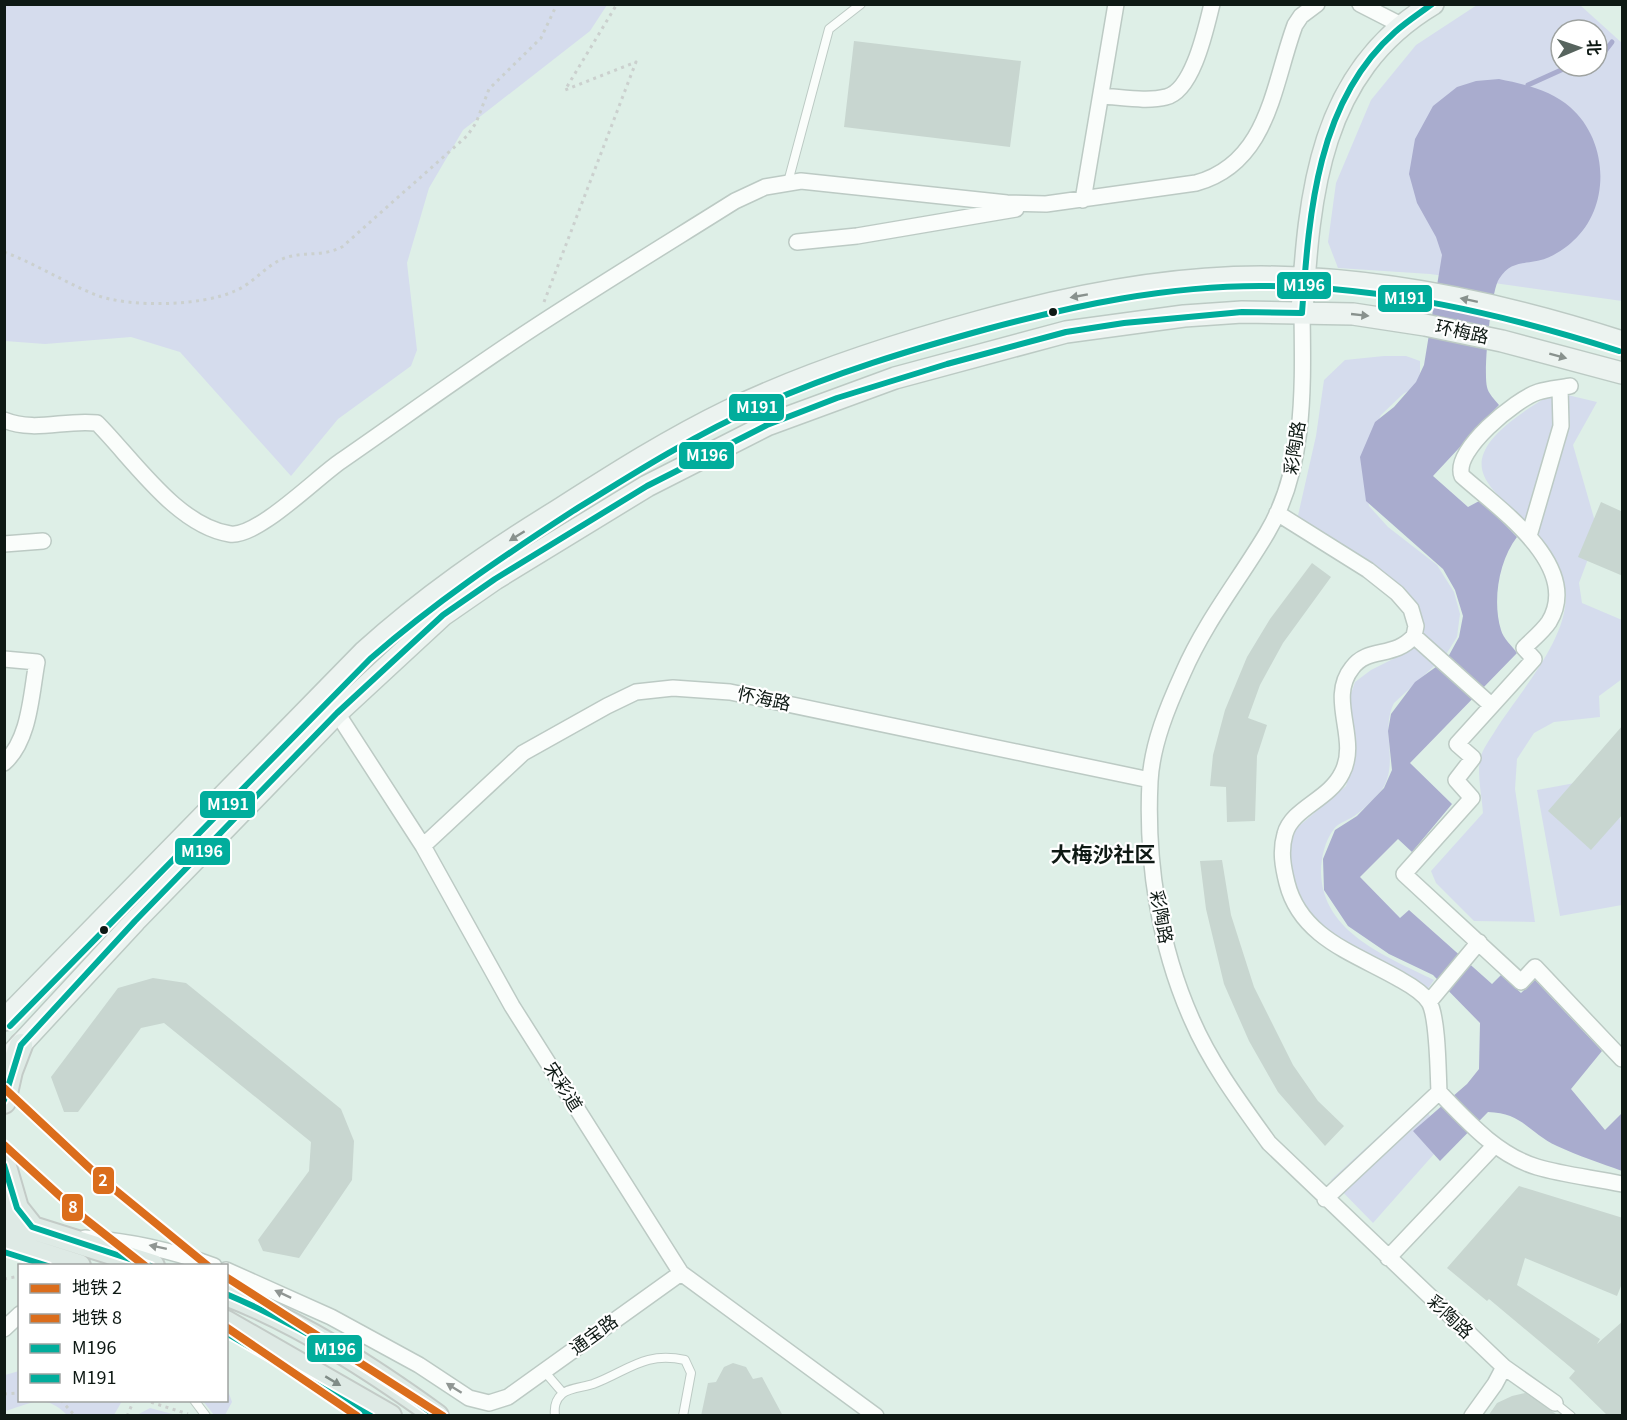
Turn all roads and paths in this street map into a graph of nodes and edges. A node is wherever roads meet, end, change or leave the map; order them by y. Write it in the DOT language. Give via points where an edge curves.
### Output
graph roads {
  1 [pos="557,4"];
  2 [pos="617,4"];
  3 [pos="861,4"];
  4 [pos="1116,4"];
  5 [pos="1212,4"];
  6 [pos="1317,4"];
  7 [pos="1360,4"];
  8 [pos="1433,4"];
  9 [pos="1403,26"];
  10 [pos="1101,96"];
  11 [pos="788,182"];
  12 [pos="1083,200"];
  13 [pos="1046,204"];
  14 [pos="797,242"];
  15 [pos="4,252"];
  16 [pos="1304,278"];
  17 [pos="1302,313"];
  18 [pos="534,327"];
  19 [pos="1623,342"];
  20 [pos="1623,373"];
  21 [pos="4,420"];
  22 [pos="1278,513"];
  23 [pos="1529,536"];
  24 [pos="43,541"];
  25 [pos="4,544"];
  26 [pos="1414,636"];
  27 [pos="4,659"];
  28 [pos="324,693"];
  29 [pos="1491,705"];
  30 [pos="337,713"];
  31 [pos="4,763"];
  32 [pos="1150,780"];
  33 [pos="423,846"];
  34 [pos="1479,942"];
  35 [pos="1429,1002"];
  36 [pos="4,1020"];
  37 [pos="21,1045"];
  38 [pos="1623,1059"];
  39 [pos="4,1061"];
  40 [pos="1439,1092"];
  41 [pos="4,1102"];
  42 [pos="1495,1145"];
  43 [pos="4,1162"];
  44 [pos="1623,1184"];
  45 [pos="1325,1199"];
  46 [pos="4,1219"];
  47 [pos="32,1227"];
  48 [pos="60,1236"];
  49 [pos="4,1242"];
  50 [pos="34,1258"];
  51 [pos="1388,1258"];
  52 [pos="67,1263"];
  53 [pos="147,1264"];
  54 [pos="208,1264"];
  55 [pos="228,1271"];
  56 [pos="681,1273"];
  57 [pos="228,1295"];
  58 [pos="18,1316"];
  59 [pos="228,1323"];
  60 [pos="4,1329"];
  61 [pos="1503,1367"];
  62 [pos="544,1371"];
  63 [pos="563,1393"];
  64 [pos="62,1402"];
  65 [pos="134,1402"];
  66 [pos="147,1402"];
  67 [pos="195,1402"];
  68 [pos="1555,1403"];
  69 [pos="205,1414"];
  70 [pos="75,1416"];
  71 [pos="127,1416"];
  72 [pos="390,1416"];
  73 [pos="437,1416"];
  74 [pos="555,1416"];
  75 [pos="683,1416"];
  76 [pos="876,1416"];
  77 [pos="1472,1416"];
  78 [pos="1571,1416"];
  1 -- 15 [label="path" via="541,38 489,89 467,136 331,253 280,260 239,290 223,296 204,301 146,302 96,295 35,263"];
  2 -- 18 [label="path" via="565,90 636,62"];
  3 -- 11 [label="lane" via="829,29"];
  4 -- 10 [label="street"];
  5 -- 10 [label="street" via="1199,52 1177,93 1165,98"];
  6 -- 12 [label="street" via="1300,16 1295,25 1261,129 1229,167 1196,183"];
  7 -- 9 [label="street"];
  8 -- 9 [label="main road"];
  9 -- 16 [label="main road" via="1357,75 1328,134 1312,197"];
  10 -- 12 [label="street"];
  11 -- 13 [label="street"];
  11 -- 18 [label="street" via="765,187 735,201"];
  12 -- 13 [label="street"];
  13 -- 14 [label="street" via="857,236"];
  16 -- 17 [label="main road"];
  19 -- 16 [label="main road, 环梅路, one-way" via="1508,309 1430,292"];
  16 -- 28 [label="main road, 环梅路, one-way" via="1191,281 1069,298 944,331 780,388 659,448 480,559 404,616"];
  17 -- 20 [label="main road, 环梅路, one-way" via="1353,314 1425,325"];
  17 -- 22 [label="street, 彩陶路" via="1298,443 1291,479"];
  17 -- 30 [label="main road, 环梅路" via="1184,316 1066,332 896,378 775,422 647,486 471,595 423,632"];
  18 -- 21 [label="street" via="323,473 245,534 200,525 182,514 97,423 81,421 36,428"];
  22 -- 26 [label="street" via="1397,593 1411,609 1416,626"];
  22 -- 32 [label="street, 彩陶路" via="1204,630 1183,672 1160,733"];
  23 -- 23 [label="street" via="1459,469 1461,461 1499,417 1528,397 1565,387 1561,426"];
  23 -- 29 [label="street" via="1549,562 1557,583 1557,602 1549,622 1524,648 1534,659"];
  24 -- 25 [label="street"];
  26 -- 29 [label="street"];
  26 -- 35 [label="street" via="1398,650 1368,655 1353,666 1343,682 1341,701 1348,747 1344,771 1331,791 1298,813 1291,823 1285,833 1282,862 1291,898 1312,927 1334,945 1413,987"];
  27 -- 31 [label="street" via="37,662 23,734 16,751"];
  28 -- 30 [label="street, 宋彩道"];
  28 -- 36 [label="main road, 环梅路"];
  29 -- 34 [label="street" via="1457,744 1473,758 1456,780 1472,798 1404,874"];
  30 -- 33 [label="street, 宋彩道"];
  30 -- 37 [label="main road, 环梅路"];
  32 -- 33 [label="street, 怀海路" via="730,692 673,688 636,692 523,753"];
  32 -- 45 [label="street, 彩陶路" via="1153,870 1161,928 1192,1022 1269,1143"];
  33 -- 56 [label="street, 宋彩道" via="512,1006"];
  34 -- 35 [label="street"];
  34 -- 38 [label="street" via="1521,982 1535,968"];
  35 -- 40 [label="street" via="1435,1025"];
  37 -- 39 [label="main road, 环梅路"];
  37 -- 41 [label="main road"];
  40 -- 42 [label="street"];
  40 -- 45 [label="street"];
  42 -- 44 [label="street" via="1535,1166"];
  42 -- 51 [label="street"];
  43 -- 47 [label="main road" via="17,1208"];
  45 -- 51 [label="street, 彩陶路"];
  46 -- 47 [label="main road"];
  47 -- 48 [label="main road"];
  48 -- 53 [label="main road"];
  54 -- 48 [label="street, one-way" via="129,1241"];
  49 -- 50 [label="main road"];
  50 -- 52 [label="main road"];
  51 -- 61 [label="street, 彩陶路"];
  62 -- 55 [label="street, 通宝路, one-way" via="508,1397 489,1402 469,1398 332,1317"];
  56 -- 62 [label="street, 通宝路"];
  56 -- 76 [label="street, 宋彩道"];
  57 -- 73 [label="main road" via="320,1341"];
  58 -- 60 [label="street"];
  59 -- 72 [label="main road, one-way"];
  61 -- 68 [label="street, 彩陶路"];
  61 -- 77 [label="street"];
  62 -- 63 [label="lane"];
  63 -- 74 [label="lane" via="555,1404"];
  63 -- 75 [label="lane" via="654,1357 671,1357 685,1360 691,1373"];
  64 -- 70 [label="path"];
  65 -- 71 [label="path"];
  66 -- 69 [label="path" via="169,1410"];
  67 -- 69 [label="lane"];
  68 -- 78 [label="lane"];
}
